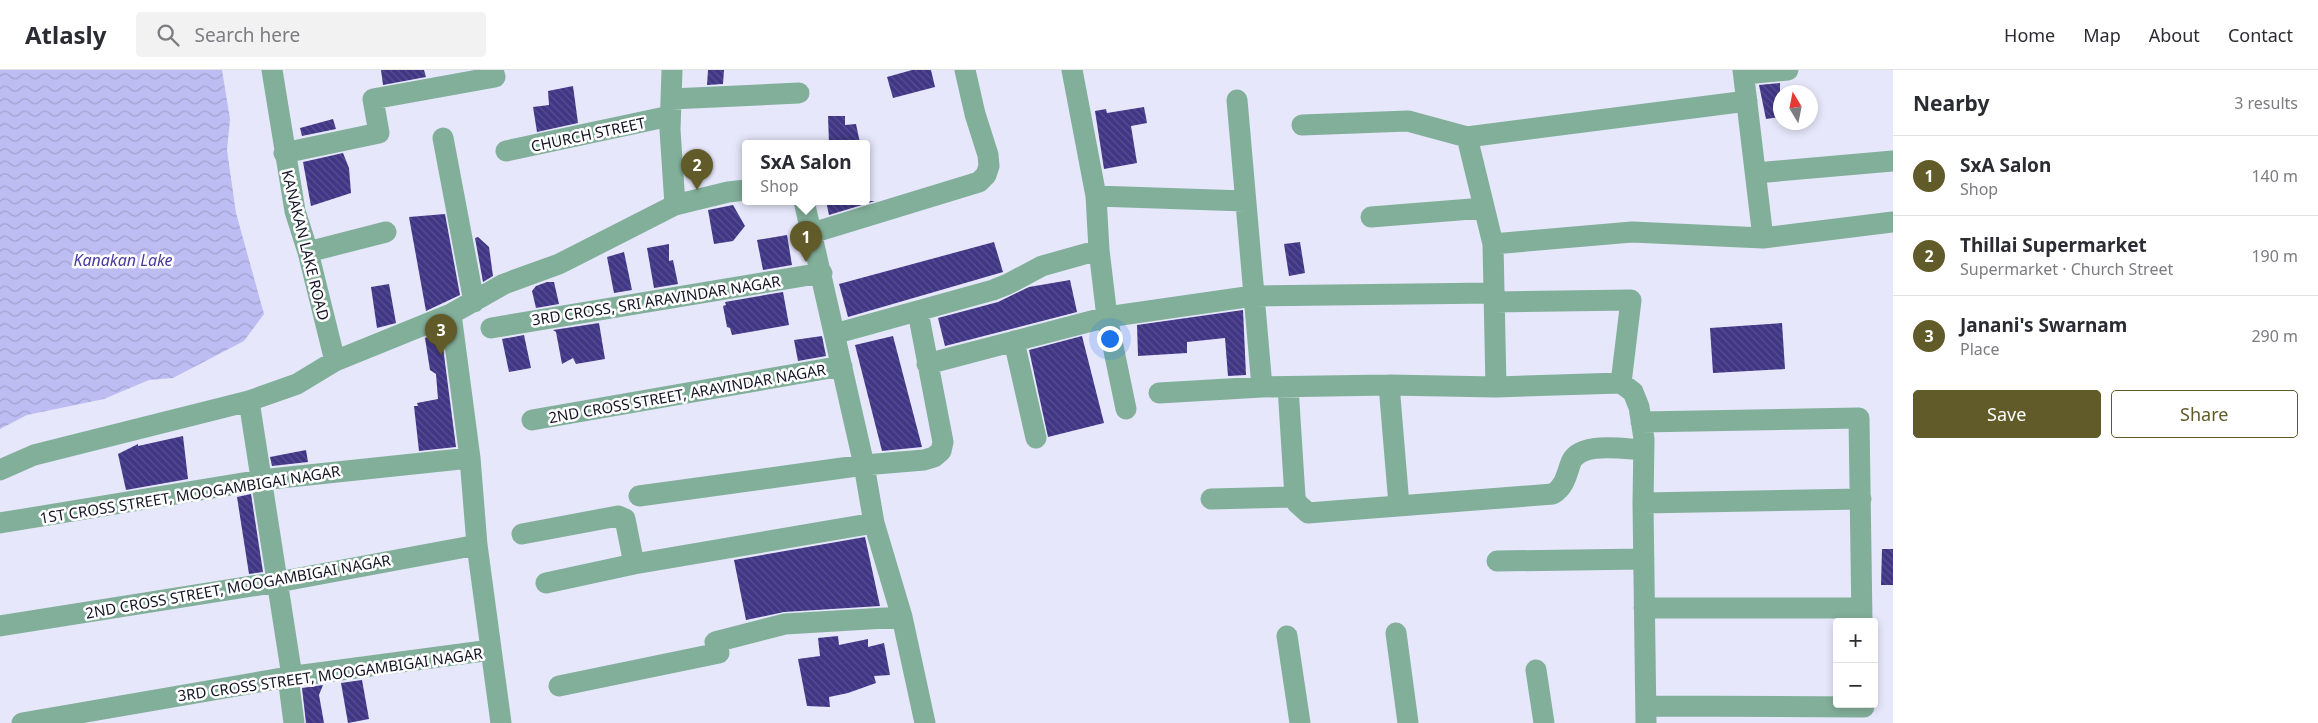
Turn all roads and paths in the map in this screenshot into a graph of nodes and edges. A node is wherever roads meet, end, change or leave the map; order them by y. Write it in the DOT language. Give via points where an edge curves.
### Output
graph roads {
  1 [pos="272,70"];
  2 [pos="493,70"];
  3 [pos="672,70"];
  4 [pos="965,70"];
  5 [pos="1072,70"];
  6 [pos="1788,70"];
  7 [pos="1743,72"];
  8 [pos="799,93"];
  9 [pos="1237,100"];
  10 [pos="1747,101"];
  11 [pos="671,108"];
  12 [pos="1302,125"];
  13 [pos="1467,137"];
  14 [pos="443,138"];
  15 [pos="506,151"];
  16 [pos="284,153"];
  17 [pos="1893,161"];
  18 [pos="1756,173"];
  19 [pos="742,190"];
  20 [pos="1096,196"];
  21 [pos="1245,201"];
  22 [pos="674,205"];
  23 [pos="805,205"];
  24 [pos="1484,208"];
  25 [pos="1371,218"];
  26 [pos="1893,222"];
  27 [pos="386,232"];
  28 [pos="812,233"];
  29 [pos="1763,238"];
  30 [pos="1493,244"];
  31 [pos="1098,250"];
  32 [pos="308,252"];
  33 [pos="822,273"];
  34 [pos="1253,296"];
  35 [pos="1494,297"];
  36 [pos="474,302"];
  37 [pos="918,312"];
  38 [pos="451,314"];
  39 [pos="1107,317"];
  40 [pos="491,328"];
  41 [pos="845,331"];
  42 [pos="1014,341"];
  43 [pos="335,361"];
  44 [pos="927,364"];
  45 [pos="842,366"];
  46 [pos="1621,383"];
  47 [pos="1389,385"];
  48 [pos="1288,387"];
  49 [pos="1496,387"];
  50 [pos="1262,388"];
  51 [pos="1159,393"];
  52 [pos="249,401"];
  53 [pos="1126,409"];
  54 [pos="532,420"];
  55 [pos="1641,422"];
  56 [pos="1036,438"];
  57 [pos="1644,450"];
  58 [pos="470,458"];
  59 [pos="864,465"];
  60 [pos="0,470"];
  61 [pos="262,480"];
  62 [pos="639,496"];
  63 [pos="1295,497"];
  64 [pos="1211,499"];
  65 [pos="1861,499"];
  66 [pos="1643,503"];
  67 [pos="1399,505"];
  68 [pos="0,523"];
  69 [pos="874,523"];
  70 [pos="522,534"];
  71 [pos="476,545"];
  72 [pos="1644,558"];
  73 [pos="1497,561"];
  74 [pos="634,564"];
  75 [pos="278,582"];
  76 [pos="546,583"];
  77 [pos="1644,608"];
  78 [pos="1862,615"];
  79 [pos="902,617"];
  80 [pos="0,626"];
  81 [pos="1396,633"];
  82 [pos="1288,636"];
  83 [pos="491,650"];
  84 [pos="1536,670"];
  85 [pos="288,677"];
  86 [pos="559,686"];
  87 [pos="1864,711"];
  88 [pos="1646,715"];
  89 [pos="22,723"];
  90 [pos="294,723"];
  91 [pos="501,723"];
  92 [pos="925,723"];
  93 [pos="1300,723"];
  94 [pos="1408,723"];
  95 [pos="1544,723"];
  1 -- 16 [label="street, KANAKAN LAKE ROAD"];
  2 -- 16 [label="street" via="495,77 373,99 379,133"];
  3 -- 11 [label="street"];
  4 -- 28 [label="street" via="988,155 986,175 979,182"];
  5 -- 20 [label="street"];
  6 -- 7 [label="street"];
  7 -- 10 [label="street"];
  8 -- 11 [label="street, CHURCH STREET"];
  9 -- 21 [label="street"];
  10 -- 13 [label="street"];
  10 -- 18 [label="street"];
  11 -- 15 [label="street, CHURCH STREET"];
  11 -- 22 [label="street"];
  12 -- 13 [label="street" via="1408,121"];
  13 -- 24 [label="street"];
  14 -- 36 [label="street"];
  16 -- 32 [label="street, KANAKAN LAKE ROAD" via="295,211"];
  17 -- 18 [label="street"];
  18 -- 29 [label="street"];
  19 -- 22 [label="street"];
  20 -- 21 [label="street"];
  20 -- 31 [label="street"];
  21 -- 34 [label="street"];
  22 -- 36 [label="street" via="559,264 504,284"];
  23 -- 28 [label="street"];
  24 -- 25 [label="street"];
  24 -- 30 [label="street"];
  26 -- 29 [label="street"];
  27 -- 32 [label="street"];
  28 -- 33 [label="street"];
  29 -- 30 [label="street" via="1632,232"];
  30 -- 35 [label="street"];
  31 -- 37 [label="street" via="1042,266 1008,284"];
  31 -- 39 [label="street"];
  32 -- 43 [label="street, KANAKAN LAKE ROAD"];
  33 -- 40 [label="street, 3RD CROSS, SRI ARAVINDAR NAGAR"];
  33 -- 45 [label="street"];
  34 -- 35 [label="street"];
  34 -- 39 [label="street"];
  34 -- 50 [label="street"];
  35 -- 46 [label="street" via="1631,300"];
  35 -- 49 [label="street"];
  36 -- 38 [label="street"];
  37 -- 41 [label="street"];
  37 -- 44 [label="street"];
  38 -- 43 [label="street"];
  38 -- 58 [label="street"];
  39 -- 42 [label="street"];
  39 -- 53 [label="street"];
  42 -- 44 [label="street"];
  42 -- 56 [label="street"];
  43 -- 52 [label="street" via="297,384"];
  44 -- 59 [label="street" via="943,442 941,451 924,460"];
  45 -- 54 [label="street, 2ND CROSS STREET, ARAVINDAR NAGAR"];
  45 -- 59 [label="street"];
  46 -- 49 [label="street"];
  46 -- 55 [label="street" via="1633,392 1640,407"];
  47 -- 48 [label="street"];
  47 -- 49 [label="street"];
  47 -- 67 [label="street"];
  48 -- 50 [label="street"];
  48 -- 63 [label="street"];
  50 -- 51 [label="street"];
  52 -- 60 [label="street" via="34,455"];
  52 -- 61 [label="street"];
  55 -- 57 [label="street"];
  55 -- 65 [label="street" via="1859,418"];
  57 -- 66 [label="street"];
  57 -- 67 [label="street" via="1586,448 1576,453 1561,489 1553,494"];
  58 -- 61 [label="street, 1ST CROSS STREET, MOOGAMBIGAI NAGAR"];
  58 -- 71 [label="street"];
  59 -- 62 [label="street"];
  59 -- 69 [label="street"];
  61 -- 68 [label="street, 1ST CROSS STREET, MOOGAMBIGAI NAGAR"];
  61 -- 75 [label="street"];
  63 -- 64 [label="street"];
  63 -- 67 [label="street" via="1302,510 1317,514"];
  65 -- 66 [label="street"];
  65 -- 78 [label="street"];
  66 -- 72 [label="street"];
  69 -- 74 [label="street"];
  69 -- 79 [label="street"];
  70 -- 74 [label="street" via="618,516 625,519"];
  71 -- 75 [label="street, 2ND CROSS STREET, MOOGAMBIGAI NAGAR"];
  71 -- 83 [label="street"];
  72 -- 73 [label="street"];
  72 -- 77 [label="street"];
  74 -- 76 [label="street"];
  75 -- 80 [label="street, 2ND CROSS STREET, MOOGAMBIGAI NAGAR"];
  75 -- 85 [label="street" via="291,670"];
  77 -- 78 [label="street"];
  77 -- 88 [label="street"];
  79 -- 86 [label="street" via="785,624 715,642 718,653"];
  79 -- 92 [label="street"];
  81 -- 94 [label="street"];
  82 -- 93 [label="street"];
  83 -- 85 [label="street, 3RD CROSS STREET, MOOGAMBIGAI NAGAR"];
  83 -- 91 [label="street"];
  84 -- 95 [label="street"];
  85 -- 89 [label="street, 3RD CROSS STREET, MOOGAMBIGAI NAGAR"];
  85 -- 90 [label="street"];
  87 -- 88 [label="street"];
}
